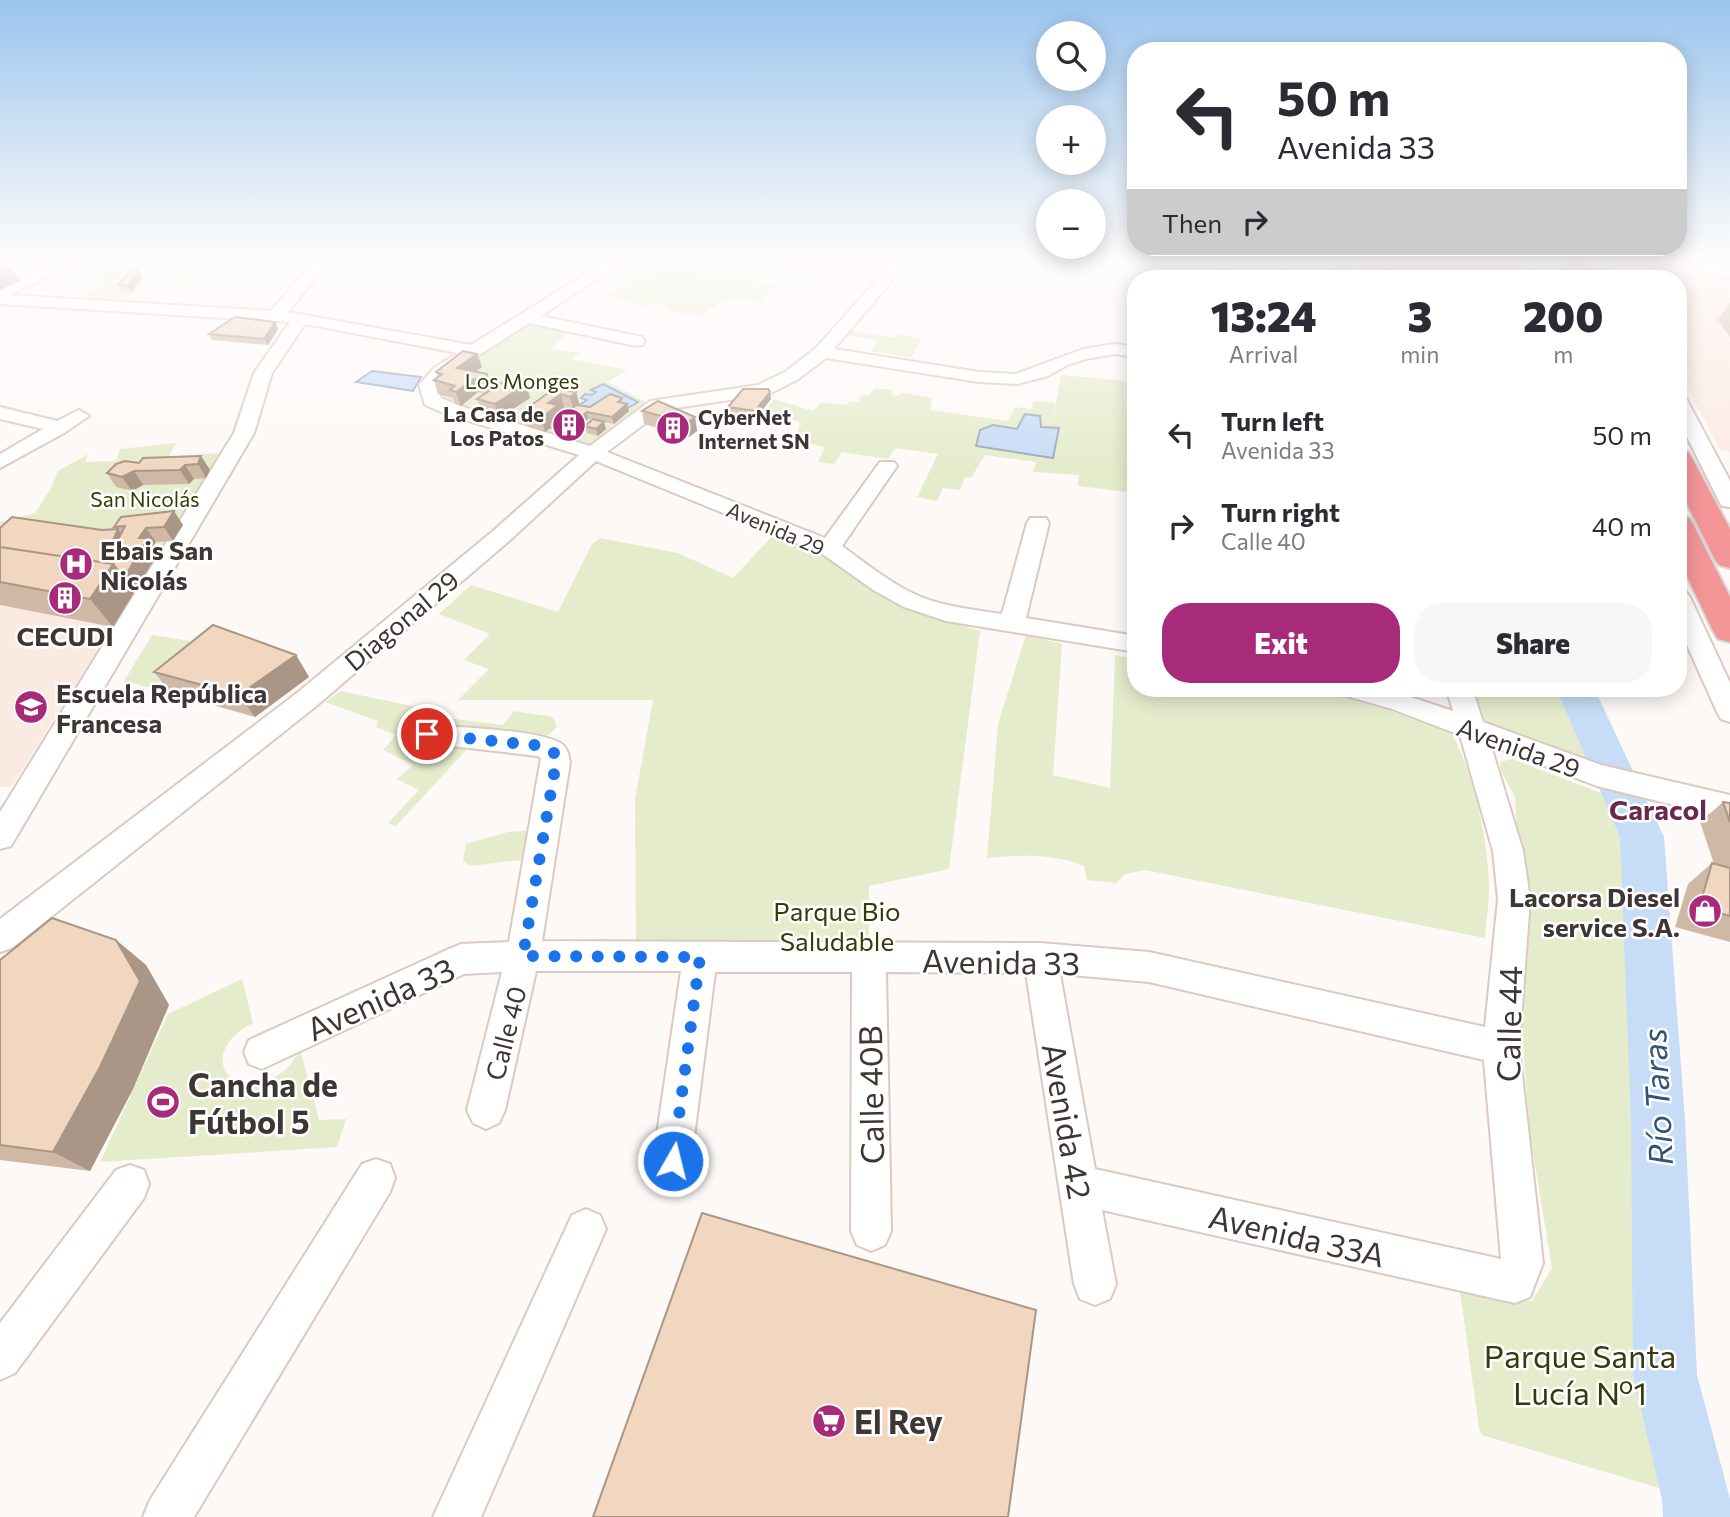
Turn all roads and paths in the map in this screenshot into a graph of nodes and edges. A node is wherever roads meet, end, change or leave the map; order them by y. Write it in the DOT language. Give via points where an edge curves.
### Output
graph roads {
  1 [pos="295,326"];
  2 [pos="346,326"];
  3 [pos="510,326"];
  4 [pos="565,326"];
  5 [pos="845,326"];
  6 [pos="429,340"];
  7 [pos="636,341"];
  8 [pos="471,350"];
  9 [pos="1127,351"];
  10 [pos="822,352"];
  11 [pos="434,378"];
  12 [pos="0,413"];
  13 [pos="79,415"];
  14 [pos="1687,417"];
  15 [pos="57,429"];
  16 [pos="593,453"];
  17 [pos="0,462"];
  18 [pos="887,466"];
  19 [pos="1687,475"];
  20 [pos="1730,501"];
  21 [pos="1038,523"];
  22 [pos="1687,543"];
  23 [pos="829,548"];
  24 [pos="1730,558"];
  25 [pos="1687,617"];
  26 [pos="1012,623"];
  27 [pos="1730,631"];
  28 [pos="1127,643"];
  29 [pos="1384,697"];
  30 [pos="1462,697"];
  31 [pos="1730,712"];
  32 [pos="1471,730"];
  33 [pos="427,734"];
  34 [pos="1730,807"];
  35 [pos="0,837"];
  36 [pos="0,938"];
  37 [pos="523,956"];
  38 [pos="700,957"];
  39 [pos="1040,958"];
  40 [pos="869,959"];
  41 [pos="1501,1047"];
  42 [pos="262,1052"];
  43 [pos="486,1110"];
  44 [pos="673,1161"];
  45 [pos="376,1178"];
  46 [pos="130,1184"];
  47 [pos="1079,1185"];
  48 [pos="586,1229"];
  49 [pos="871,1231"];
  50 [pos="1515,1282"];
  51 [pos="1095,1284"];
  52 [pos="0,1358"];
  53 [pos="167,1517"];
  54 [pos="457,1517"];
  1 -- 35 [label="street" via="262,373 244,433"];
  2 -- 6 [label="street"];
  3 -- 8 [label="street"];
  4 -- 7 [label="street"];
  5 -- 10 [label="street, Diagonal 29"];
  6 -- 8 [label="street"];
  6 -- 11 [label="street" via="437,351"];
  8 -- 11 [label="street"];
  9 -- 10 [label="street" via="1083,354 1017,379"];
  10 -- 16 [label="street, Diagonal 29" via="791,376 762,390 657,405"];
  11 -- 16 [label="street, Avenida 29" via="432,401"];
  12 -- 15 [label="street"];
  13 -- 15 [label="street"];
  14 -- 20 [label="street"];
  15 -- 17 [label="street"];
  16 -- 23 [label="street, Avenida 29"];
  16 -- 36 [label="street, Diagonal 29" via="306,700"];
  18 -- 23 [label="street"];
  19 -- 24 [label="highway"];
  21 -- 26 [label="street"];
  22 -- 27 [label="highway"];
  23 -- 26 [label="street, Avenida 29" via="912,602 946,613"];
  25 -- 31 [label="street"];
  26 -- 28 [label="street, Avenida 29"];
  29 -- 32 [label="street, Avenida 29"];
  30 -- 32 [label="street, Calle 44"];
  32 -- 34 [label="street, Avenida 29" via="1597,775"];
  32 -- 41 [label="street, Calle 44" via="1505,841 1514,898"];
  33 -- 37 [label="street, Calle 40" via="543,746 554,753"];
  37 -- 38 [label="street, Avenida 33"];
  37 -- 42 [label="street, Avenida 33" via="461,959"];
  37 -- 43 [label="street, Calle 40"];
  38 -- 40 [label="street, Avenida 33"];
  38 -- 44 [label="street"];
  39 -- 40 [label="street, Avenida 33"];
  39 -- 41 [label="street, Avenida 33" via="1149,967"];
  39 -- 47 [label="street, Avenida 42"];
  40 -- 49 [label="street, Calle 40B"];
  41 -- 50 [label="street, Calle 44" via="1522,1263"];
  45 -- 53 [label="street"];
  46 -- 52 [label="street"];
  47 -- 50 [label="street, Avenida 33A"];
  47 -- 51 [label="street, Avenida 42"];
  48 -- 54 [label="street"];
}
